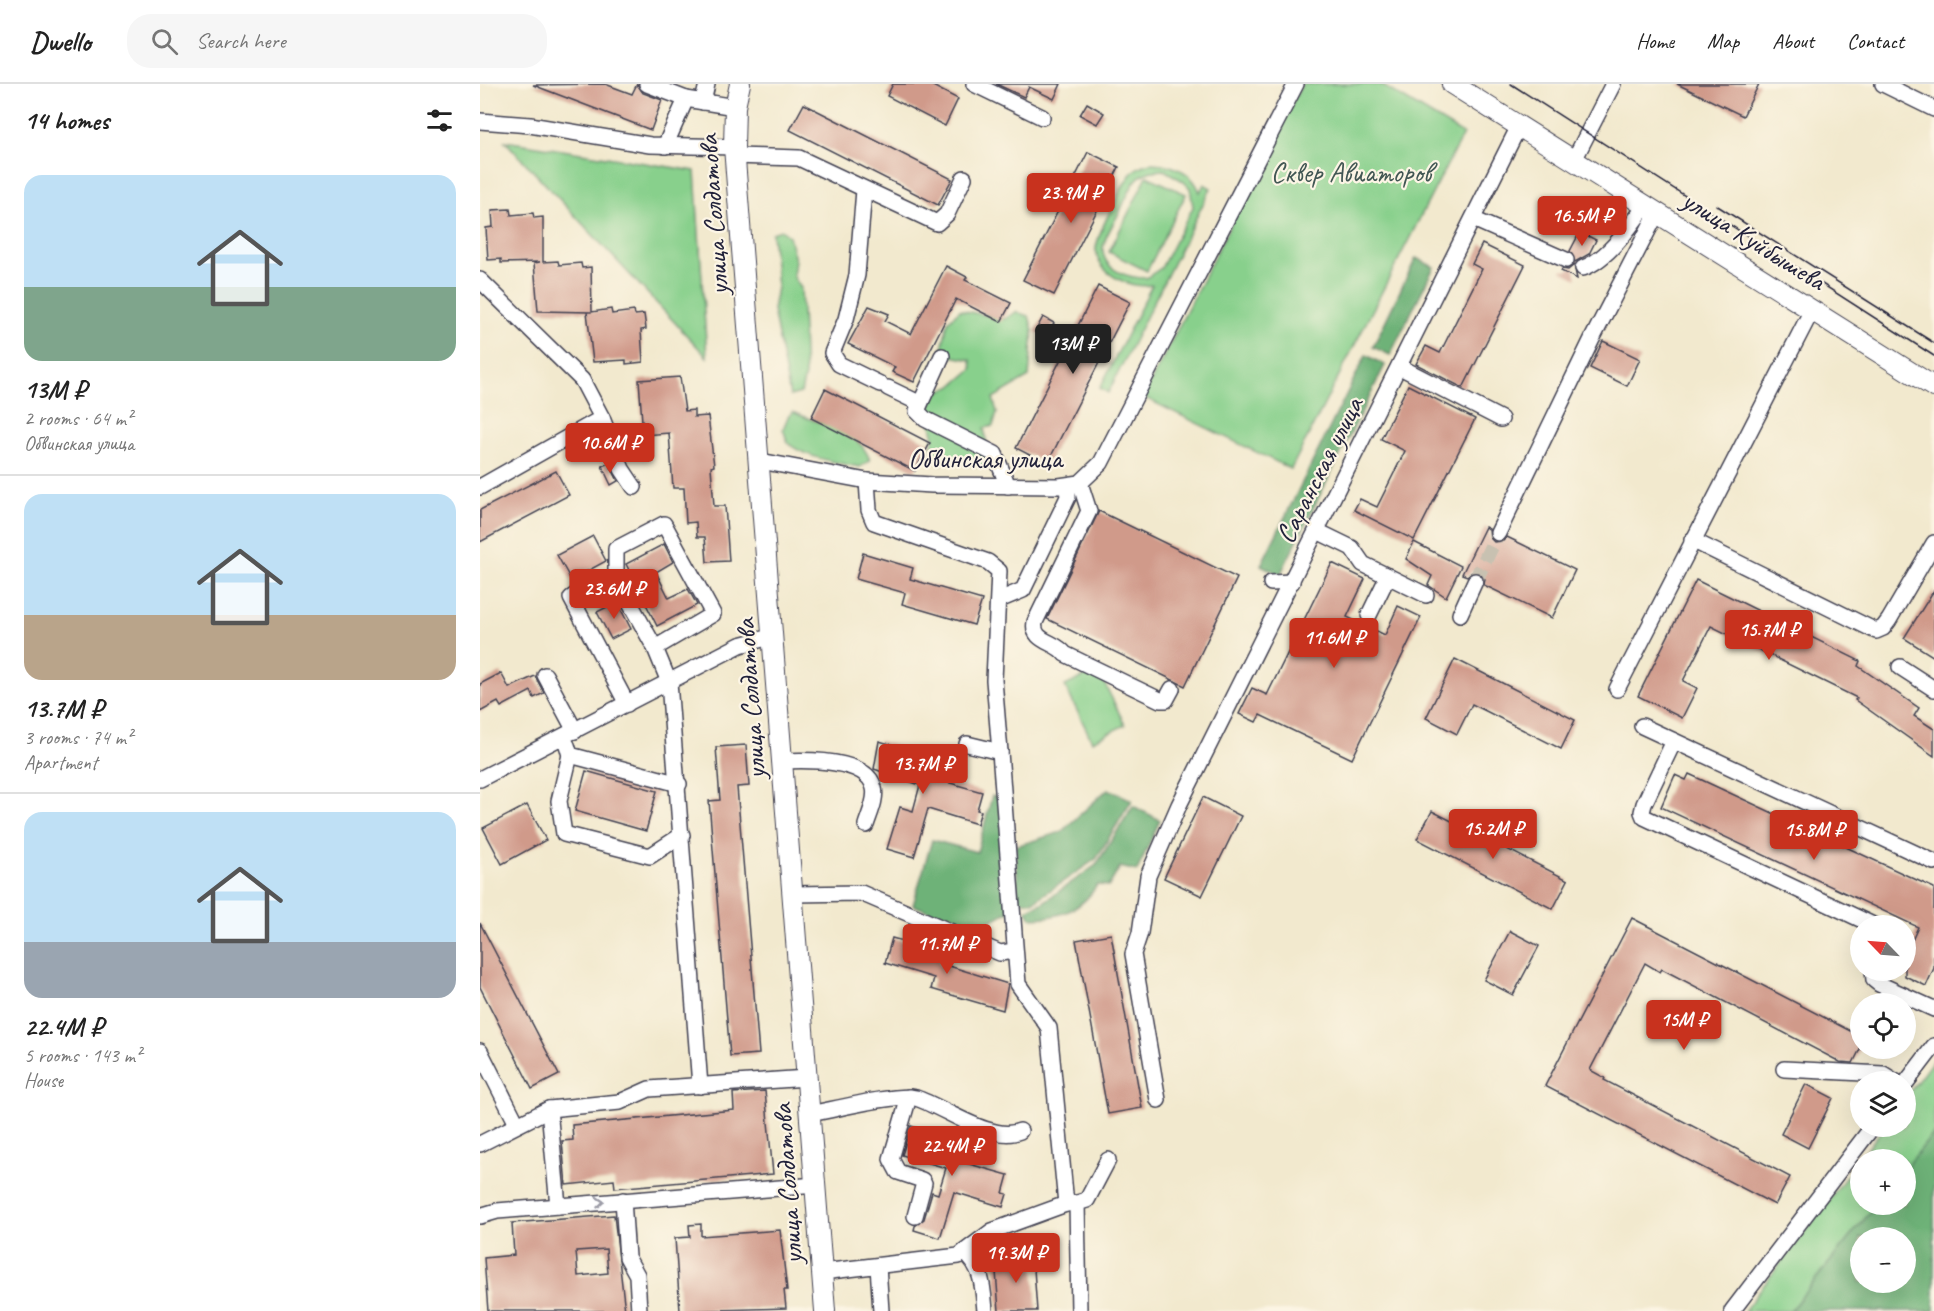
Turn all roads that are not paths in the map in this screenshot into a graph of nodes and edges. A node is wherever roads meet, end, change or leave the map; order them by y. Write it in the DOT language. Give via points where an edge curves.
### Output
graph roads {
  1 [pos="647,84"];
  2 [pos="707,84"];
  3 [pos="740,84"];
  4 [pos="974,84"];
  5 [pos="1296,84"];
  6 [pos="1452,84"];
  7 [pos="1613,84"];
  8 [pos="1883,84"];
  9 [pos="686,99"];
  10 [pos="703,102"];
  11 [pos="735,107"];
  12 [pos="1934,109"];
  13 [pos="1042,117"];
  14 [pos="480,121"];
  15 [pos="1519,126"];
  16 [pos="665,146"];
  17 [pos="735,151"];
  18 [pos="1574,160"];
  19 [pos="964,178"];
  20 [pos="864,190"];
  21 [pos="1651,209"];
  22 [pos="1473,219"];
  23 [pos="1566,260"];
  24 [pos="1583,268"];
  25 [pos="480,280"];
  26 [pos="1812,310"];
  27 [pos="942,356"];
  28 [pos="1400,367"];
  29 [pos="1934,387"];
  30 [pos="919,403"];
  31 [pos="602,418"];
  32 [pos="1501,419"];
  33 [pos="760,461"];
  34 [pos="867,481"];
  35 [pos="1073,484"];
  36 [pos="1008,486"];
  37 [pos="480,487"];
  38 [pos="634,487"];
  39 [pos="1317,531"];
  40 [pos="1498,533"];
  41 [pos="1692,540"];
  42 [pos="1934,543"];
  43 [pos="1388,576"];
  44 [pos="1475,581"];
  45 [pos="1292,582"];
  46 [pos="1271,583"];
  47 [pos="585,588"];
  48 [pos="1426,595"];
  49 [pos="999,600"];
  50 [pos="1460,614"];
  51 [pos="1369,615"];
  52 [pos="774,636"];
  53 [pos="654,648"];
  54 [pos="1900,667"];
  55 [pos="545,675"];
  56 [pos="669,682"];
  57 [pos="1172,689"];
  58 [pos="1617,689"];
  59 [pos="1934,689"];
  60 [pos="627,704"];
  61 [pos="1642,726"];
  62 [pos="570,734"];
  63 [pos="1674,741"];
  64 [pos="967,744"];
  65 [pos="1000,752"];
  66 [pos="570,755"];
  67 [pos="783,761"];
  68 [pos="480,779"];
  69 [pos="679,784"];
  70 [pos="866,825"];
  71 [pos="682,835"];
  72 [pos="1934,862"];
  73 [pos="794,894"];
  74 [pos="1852,915"];
  75 [pos="1016,951"];
  76 [pos="1875,981"];
  77 [pos="1934,1009"];
  78 [pos="1934,1047"];
  79 [pos="480,1052"];
  80 [pos="1784,1069"];
  81 [pos="1915,1071"];
  82 [pos="1850,1072"];
  83 [pos="807,1077"];
  84 [pos="700,1086"];
  85 [pos="909,1097"];
  86 [pos="1158,1100"];
  87 [pos="549,1109"];
  88 [pos="810,1114"];
  89 [pos="517,1124"];
  90 [pos="1020,1131"];
  91 [pos="1865,1137"];
  92 [pos="480,1144"];
  93 [pos="1108,1160"];
  94 [pos="816,1185"];
  95 [pos="623,1200"];
  96 [pos="1071,1204"];
  97 [pos="558,1206"];
  98 [pos="480,1216"];
  99 [pos="915,1216"];
  100 [pos="964,1252"];
  101 [pos="878,1266"];
  102 [pos="822,1272"];
  103 [pos="639,1311"];
  104 [pos="825,1311"];
  105 [pos="881,1311"];
  106 [pos="985,1311"];
  107 [pos="1079,1311"];
  108 [pos="1732,1311"];
  1 -- 9 [label="street"];
  2 -- 10 [label="street"];
  3 -- 11 [label="main road, улица Солдатова"];
  4 -- 13 [label="street"];
  5 -- 35 [label="street, Обвинская улица" via="1101,463"];
  6 -- 15 [label="main road, улица Куйбышева"];
  7 -- 18 [label="street"];
  8 -- 12 [label="street"];
  9 -- 10 [label="street"];
  9 -- 16 [label="street"];
  10 -- 11 [label="street"];
  11 -- 17 [label="main road, улица Солдатова"];
  14 -- 16 [label="street"];
  15 -- 18 [label="main road, улица Куйбышева"];
  15 -- 22 [label="street, Саранская улица"];
  16 -- 17 [label="street"];
  17 -- 20 [label="street" via="799,158"];
  17 -- 33 [label="main road, улица Солдатова"];
  18 -- 21 [label="main road, улица Куйбышева"];
  19 -- 20 [label="street" via="947,214 937,223"];
  20 -- 30 [label="street" via="857,275 832,353 839,364"];
  21 -- 24 [label="street"];
  21 -- 26 [label="main road, улица Куйбышева"];
  21 -- 40 [label="street"];
  22 -- 23 [label="street"];
  22 -- 28 [label="street, Саранская улица"];
  25 -- 31 [label="street" via="582,380"];
  26 -- 29 [label="main road, улица Куйбышева"];
  26 -- 41 [label="street"];
  27 -- 30 [label="street"];
  28 -- 32 [label="street"];
  28 -- 39 [label="street, Саранская улица"];
  30 -- 36 [label="street" via="917,411 925,419 995,454"];
  31 -- 37 [label="street"];
  31 -- 38 [label="street" via="622,469"];
  33 -- 34 [label="street, Обвинская улица"];
  33 -- 52 [label="main road, улица Солдатова"];
  34 -- 36 [label="street, Обвинская улица"];
  34 -- 49 [label="street" via="874,522 996,566"];
  35 -- 36 [label="street, Обвинская улица"];
  35 -- 49 [label="street" via="1023,590"];
  35 -- 57 [label="street" via="1089,511 1035,622 1036,635 1065,654 1160,700 1166,700"];
  39 -- 43 [label="street" via="1352,548 1363,564"];
  39 -- 45 [label="street, Саранская улица"];
  41 -- 42 [label="street" via="1876,631 1889,620"];
  41 -- 58 [label="street"];
  43 -- 48 [label="street"];
  43 -- 51 [label="street"];
  44 -- 50 [label="street"];
  45 -- 46 [label="street"];
  45 -- 86 [label="street, Саранская улица" via="1173,802 1167,837 1148,876 1133,954"];
  47 -- 60 [label="street" via="571,598"];
  49 -- 65 [label="street" via="994,680"];
  52 -- 56 [label="street" via="740,645"];
  52 -- 67 [label="main road, улица Солдатова"];
  53 -- 53 [label="street" via="713,614 664,524 616,549 616,578"];
  53 -- 56 [label="street"];
  54 -- 59 [label="street"];
  55 -- 62 [label="street"];
  56 -- 60 [label="street"];
  56 -- 69 [label="street"];
  60 -- 62 [label="street"];
  61 -- 63 [label="street"];
  62 -- 66 [label="street"];
  62 -- 68 [label="street"];
  63 -- 72 [label="street"];
  63 -- 74 [label="street" via="1644,804 1644,817"];
  64 -- 65 [label="street"];
  65 -- 75 [label="street"];
  66 -- 69 [label="street"];
  66 -- 71 [label="street" via="559,801 564,834 650,856"];
  67 -- 70 [label="street" via="822,759 861,772 875,790"];
  67 -- 73 [label="main road, улица Солдатова"];
  69 -- 71 [label="street"];
  71 -- 84 [label="street"];
  73 -- 75 [label="street" via="861,892 1000,953"];
  73 -- 83 [label="main road, улица Солдатова"];
  75 -- 96 [label="street" via="1018,984 1048,1028"];
  76 -- 77 [label="street"];
  78 -- 81 [label="street"];
  79 -- 89 [label="street"];
  80 -- 82 [label="street"];
  83 -- 84 [label="street"];
  83 -- 88 [label="main road, улица Солдатова"];
  84 -- 87 [label="street" via="649,1089 620,1102"];
  85 -- 88 [label="street"];
  85 -- 90 [label="street" via="976,1125 1009,1134"];
  85 -- 99 [label="street" via="891,1159 898,1172 924,1183"];
  87 -- 89 [label="street"];
  87 -- 97 [label="street"];
  88 -- 94 [label="main road, улица Солдатова"];
  89 -- 92 [label="street"];
  91 -- 108 [label="street"];
  93 -- 96 [label="street" via="1087,1200"];
  94 -- 95 [label="street"];
  94 -- 102 [label="main road, улица Солдатова"];
  97 -- 95 [label="street, one-way"];
  95 -- 103 [label="street" via="627,1257 637,1275"];
  96 -- 100 [label="street" via="992,1231"];
  96 -- 107 [label="street"];
  97 -- 98 [label="street"];
  100 -- 101 [label="street" via="959,1256"];
  100 -- 106 [label="street" via="972,1258 982,1280"];
  101 -- 102 [label="street"];
  101 -- 105 [label="street"];
  102 -- 104 [label="main road, улица Солдатова"];
}
